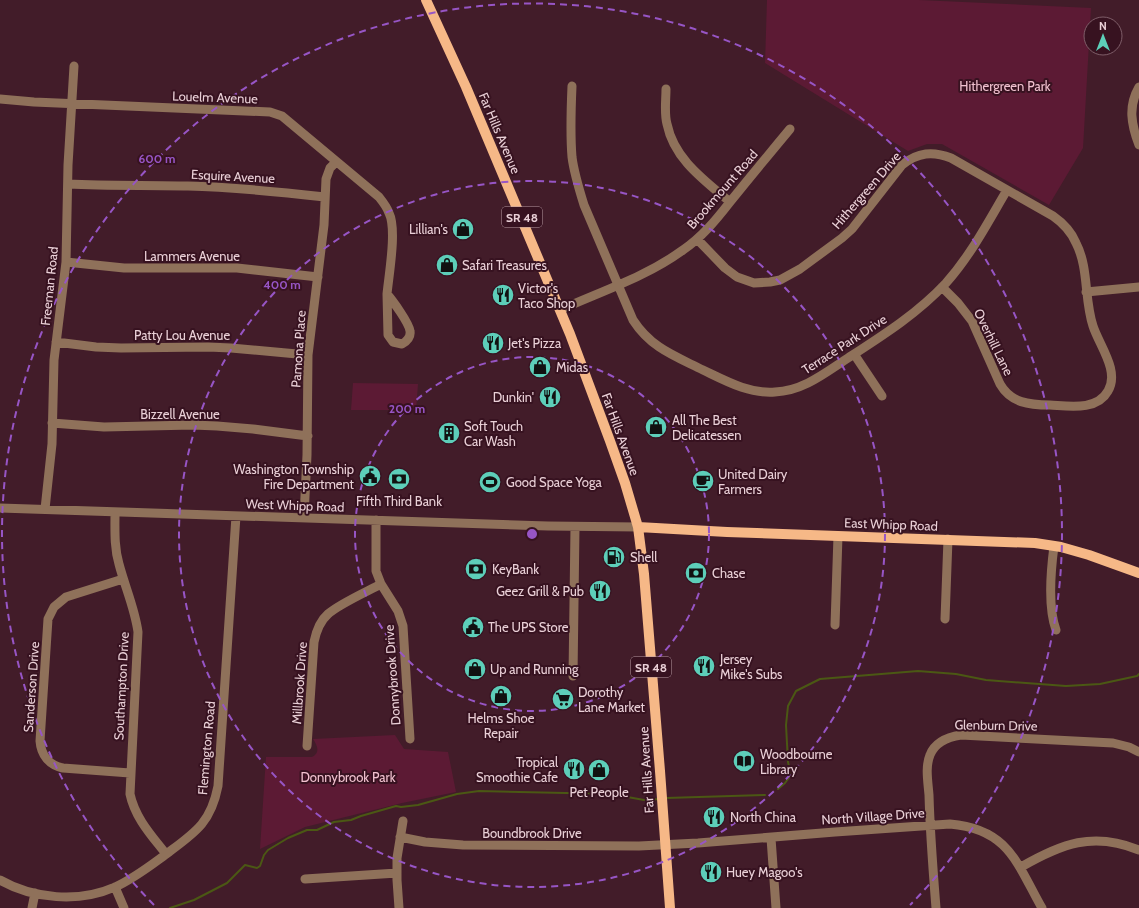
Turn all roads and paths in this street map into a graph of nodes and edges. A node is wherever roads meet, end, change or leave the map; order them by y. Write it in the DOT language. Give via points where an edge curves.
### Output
graph roads {
  1 [pos="426,0"];
  2 [pos="74,66"];
  3 [pos="572,86"];
  4 [pos="1139,87"];
  5 [pos="666,89"];
  6 [pos="0,99"];
  7 [pos="72,103"];
  8 [pos="790,129"];
  9 [pos="1139,144"];
  10 [pos="336,162"];
  11 [pos="68,184"];
  12 [pos="1007,190"];
  13 [pos="325,197"];
  14 [pos="730,202"];
  15 [pos="697,239"];
  16 [pos="66,262"];
  17 [pos="318,277"];
  18 [pos="618,285"];
  19 [pos="942,287"];
  20 [pos="1139,287"];
  21 [pos="1086,292"];
  22 [pos="387,294"];
  23 [pos="560,310"];
  24 [pos="56,342"];
  25 [pos="854,354"];
  26 [pos="308,356"];
  27 [pos="882,396"];
  28 [pos="52,423"];
  29 [pos="308,436"];
  30 [pos="0,508"];
  31 [pos="45,509"];
  32 [pos="115,512"];
  33 [pos="236,516"];
  34 [pos="304,517"];
  35 [pos="376,520"];
  36 [pos="575,527"];
  37 [pos="638,528"];
  38 [pos="838,536"];
  39 [pos="948,539"];
  40 [pos="1054,546"];
  41 [pos="1139,573"];
  42 [pos="123,579"];
  43 [pos="380,584"];
  44 [pos="945,619"];
  45 [pos="835,625"];
  46 [pos="1056,630"];
  47 [pos="573,676"];
  48 [pos="410,739"];
  49 [pos="307,746"];
  50 [pos="1139,752"];
  51 [pos="130,773"];
  52 [pos="403,821"];
  53 [pos="930,825"];
  54 [pos="400,837"];
  55 [pos="771,838"];
  56 [pos="665,844"];
  57 [pos="1139,850"];
  58 [pos="166,854"];
  59 [pos="1021,867"];
  60 [pos="397,873"];
  61 [pos="305,879"];
  62 [pos="0,880"];
  63 [pos="115,887"];
  64 [pos="35,893"];
  65 [pos="32,908"];
  66 [pos="124,908"];
  67 [pos="399,908"];
  68 [pos="670,908"];
  69 [pos="776,908"];
  70 [pos="936,908"];
  71 [pos="1042,908"];
  1 -- 23 [label="main road, Far Hills Avenue / SR 48" via="466,87"];
  2 -- 7 [label="street, Freeman Road"];
  3 -- 18 [label="street, Terrace Park Drive" via="570,132 574,171 584,205"];
  4 -- 9 [label="street" via="1133,99 1131,112"];
  5 -- 14 [label="street" via="666,122 676,148 690,167"];
  6 -- 7 [label="street, Louelm Avenue"];
  7 -- 10 [label="street, Louelm Avenue" via="275,113 285,117"];
  7 -- 11 [label="street, Freeman Road"];
  8 -- 14 [label="street, Brookmount Road"];
  10 -- 13 [label="street, Pamona Place" via="330,168 326,179"];
  10 -- 22 [label="street, Louelm Avenue" via="379,197 390,213 393,230"];
  11 -- 13 [label="street, Esquire Avenue" via="188,186"];
  11 -- 16 [label="street, Freeman Road"];
  12 -- 15 [label="street, Hithergreen Drive" via="944,155 927,153 915,156 902,165 852,229 842,238 790,275 770,282 754,283 737,277"];
  12 -- 19 [label="street, Terrace Park Drive" via="975,244"];
  12 -- 21 [label="street, Hithergreen Drive" via="1053,216 1066,227 1082,257"];
  13 -- 17 [label="street, Pamona Place"];
  14 -- 15 [label="street, Brookmount Road"];
  15 -- 18 [label="street, Brookmount Road" via="654,268"];
  16 -- 17 [label="street, Lammers Avenue" via="124,268 237,268"];
  16 -- 24 [label="street, Freeman Road"];
  17 -- 26 [label="street, Pamona Place"];
  18 -- 23 [label="street, Brookmount Road"];
  18 -- 25 [label="street, Terrace Park Drive" via="633,320 654,345 750,390 774,392 804,386"];
  19 -- 21 [label="street, Overhill Lane" via="972,321 1006,392 1023,403 1052,406 1097,403 1110,387 1111,370 1093,328"];
  19 -- 25 [label="street, Terrace Park Drive" via="913,313"];
  20 -- 21 [label="street"];
  22 -- 22 [label="street" via="388,336 393,342 402,344 408,340 410,329"];
  23 -- 37 [label="main road, Far Hills Avenue / SR 48" via="613,448"];
  24 -- 26 [label="street, Patty Lou Avenue" via="121,348 231,348"];
  24 -- 28 [label="street, Freeman Road"];
  25 -- 27 [label="street"];
  26 -- 29 [label="street, Pamona Place"];
  28 -- 29 [label="street, Bizzell Avenue" via="104,427 217,426"];
  28 -- 31 [label="street, Freeman Road"];
  29 -- 34 [label="street, Pamona Place"];
  30 -- 31 [label="street, West Whipp Road"];
  31 -- 32 [label="street, West Whipp Road"];
  32 -- 33 [label="street, West Whipp Road"];
  32 -- 42 [label="street, Southampton Drive" via="114,538"];
  33 -- 34 [label="street, West Whipp Road"];
  33 -- 58 [label="street, Flemington Road" via="216,796 209,814 199,828"];
  34 -- 35 [label="street, West Whipp Road"];
  35 -- 36 [label="street, West Whipp Road"];
  35 -- 43 [label="street, Donnybrook Drive" via="375,564"];
  36 -- 37 [label="street, West Whipp Road"];
  36 -- 47 [label="street"];
  37 -- 38 [label="main road, East Whipp Road"];
  37 -- 56 [label="main road, Far Hills Avenue / SR 48" via="644,574"];
  38 -- 39 [label="main road, East Whipp Road"];
  38 -- 45 [label="street"];
  39 -- 40 [label="main road, East Whipp Road"];
  39 -- 44 [label="street"];
  40 -- 41 [label="main road, East Whipp Road" via="1089,554"];
  40 -- 46 [label="street" via="1052,616"];
  42 -- 51 [label="street, Southampton Drive" via="134,610 138,632"];
  42 -- 51 [label="street, Sanderson Drive" via="66,597 56,604 51,612 48,619 40,741 46,758 56,766"];
  43 -- 48 [label="street, Donnybrook Drive" via="395,604 403,626"];
  43 -- 49 [label="street, Millbrook Drive" via="332,611 318,628 314,642"];
  50 -- 53 [label="street, Glenburn Drive" via="1113,743 953,736 937,745 928,761"];
  51 -- 58 [label="street, Southampton Drive" via="130,794 134,810"];
  52 -- 54 [label="street"];
  53 -- 55 [label="street, North Village Drive"];
  53 -- 59 [label="street, North Village Drive" via="960,825 974,828 1007,848"];
  53 -- 70 [label="street, Glenburn Drive"];
  54 -- 56 [label="street, Boundbrook Drive" via="463,845"];
  54 -- 60 [label="street"];
  55 -- 56 [label="street, North Village Drive"];
  55 -- 69 [label="street"];
  56 -- 68 [label="main road, Far Hills Avenue / SR 48"];
  57 -- 59 [label="street" via="1111,842 1087,841 1047,852"];
  58 -- 63 [label="street, Flemington Road" via="139,874"];
  59 -- 71 [label="street, North Village Drive"];
  60 -- 61 [label="street"];
  60 -- 67 [label="street"];
  62 -- 64 [label="street, Flemington Road"];
  63 -- 64 [label="street, Flemington Road" via="72,896"];
  63 -- 66 [label="street"];
  64 -- 65 [label="street"];
}
